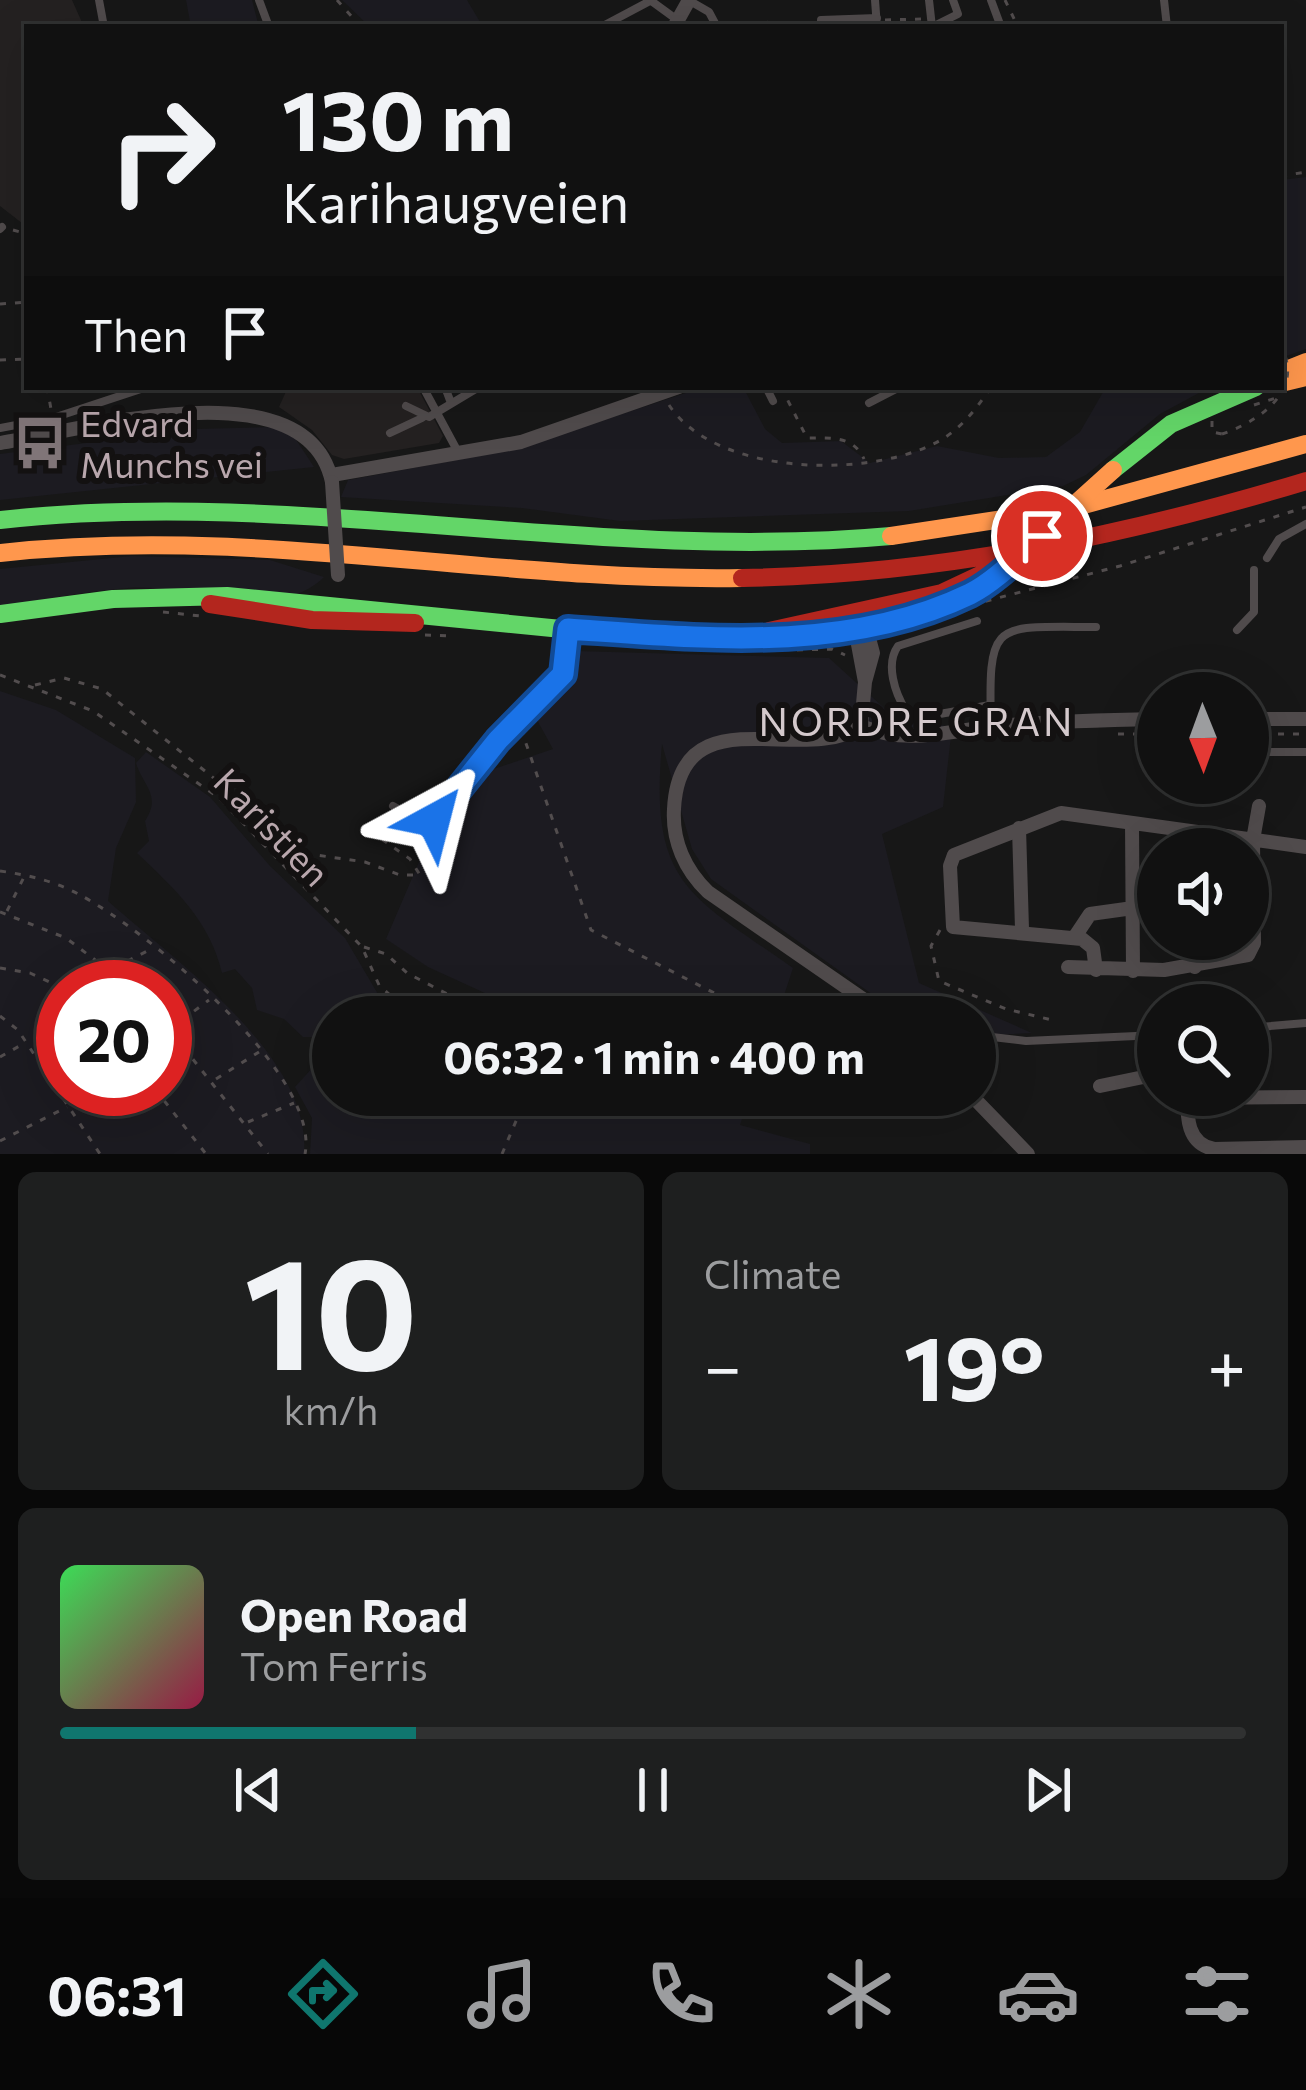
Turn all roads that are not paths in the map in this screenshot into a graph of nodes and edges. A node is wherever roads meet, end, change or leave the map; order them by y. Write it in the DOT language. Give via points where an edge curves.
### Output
graph roads {
  1 [pos="650,0"];
  2 [pos="875,0"];
  3 [pos="929,0"];
  4 [pos="953,0"];
  5 [pos="689,1"];
  6 [pos="877,22"];
  7 [pos="932,23"];
  8 [pos="607,24"];
  9 [pos="676,24"];
  10 [pos="715,24"];
  11 [pos="821,24"];
  12 [pos="138,390"];
  13 [pos="425,390"];
  14 [pos="447,390"];
  15 [pos="474,390"];
  16 [pos="670,390"];
  17 [pos="768,390"];
  18 [pos="894,390"];
  19 [pos="1249,390"];
  20 [pos="773,401"];
  21 [pos="451,403"];
  22 [pos="868,403"];
  23 [pos="406,406"];
  24 [pos="440,410"];
  25 [pos="423,417"];
  26 [pos="0,428"];
  27 [pos="390,433"];
  28 [pos="0,443"];
  29 [pos="1306,444"];
  30 [pos="458,452"];
  31 [pos="332,479"];
  32 [pos="1306,481"];
  33 [pos="0,520"];
  34 [pos="1306,524"];
  35 [pos="0,554"];
  36 [pos="1267,557"];
  37 [pos="1012,561"];
  38 [pos="1254,571"];
  39 [pos="0,614"];
  40 [pos="340,614"];
  41 [pos="977,621"];
  42 [pos="861,624"];
  43 [pos="1096,627"];
  44 [pos="568,629"];
  45 [pos="1237,631"];
  46 [pos="990,705"];
  47 [pos="1306,718"];
  48 [pos="1269,719"];
  49 [pos="1137,720"];
  50 [pos="861,726"];
  51 [pos="991,726"];
  52 [pos="1269,752"];
  53 [pos="1306,752"];
  54 [pos="393,806"];
  55 [pos="1259,806"];
  56 [pos="1132,824"];
  57 [pos="1019,828"];
  58 [pos="1162,828"];
  59 [pos="1255,828"];
  60 [pos="1269,842"];
  61 [pos="1306,847"];
  62 [pos="1133,908"];
  63 [pos="1022,929"];
  64 [pos="1074,938"];
  65 [pos="1197,960"];
  66 [pos="1226,960"];
  67 [pos="1068,967"];
  68 [pos="1195,967"];
  69 [pos="1096,970"];
  70 [pos="1133,970"];
  71 [pos="859,996"];
  72 [pos="1306,1023"];
  73 [pos="1269,1026"];
  74 [pos="1137,1036"];
  75 [pos="996,1037"];
  76 [pos="1137,1078"];
  77 [pos="1100,1086"];
  78 [pos="1269,1097"];
  79 [pos="1306,1097"];
  80 [pos="991,1116"];
  81 [pos="1190,1116"];
  82 [pos="1306,1147"];
  83 [pos="1214,1151"];
  84 [pos="1028,1154"];
  1 -- 8 [label="lane"];
  1 -- 9 [label="lane"];
  2 -- 6 [label="lane"];
  3 -- 7 [label="lane"];
  4 -- 7 [label="lane" via="958,14"];
  5 -- 9 [label="street"];
  5 -- 10 [label="lane"];
  6 -- 11 [label="lane"];
  12 -- 26 [label="lane"];
  13 -- 24 [label="lane"];
  14 -- 21 [label="lane"];
  15 -- 21 [label="lane"];
  16 -- 30 [label="street" via="521,442"];
  17 -- 20 [label="lane"];
  18 -- 22 [label="lane"];
  19 -- 37 [label="main road, bridge" via="1171,424"];
  21 -- 24 [label="lane"];
  23 -- 25 [label="lane"];
  24 -- 25 [label="lane"];
  24 -- 30 [label="lane"];
  25 -- 27 [label="lane"];
  28 -- 31 [label="street" via="247,411 298,434"];
  29 -- 33 [label="main road" via="1035,517 833,542 660,544 208,506"];
  30 -- 31 [label="street"];
  31 -- 40 [label="street, bridge"];
  32 -- 35 [label="main road" via="1083,542 836,577 616,575 248,541"];
  34 -- 36 [label="lane"];
  37 -- 42 [label="main road"];
  37 -- 42 [label="main road" via="965,601"];
  38 -- 45 [label="lane" via="1254,612"];
  39 -- 40 [label="main road" via="182,598 259,614"];
  40 -- 44 [label="main road"];
  41 -- 46 [label="lane" via="898,646 891,661 906,711 922,717"];
  42 -- 44 [label="main road" via="792,638"];
  42 -- 50 [label="street" via="872,668"];
  43 -- 46 [label="lane" via="1006,632 989,652"];
  44 -- 54 [label="lane" via="563,674 434,820"];
  46 -- 51 [label="lane"];
  47 -- 48 [label="street"];
  49 -- 51 [label="street"];
  50 -- 51 [label="street" via="917,739"];
  50 -- 71 [label="street" via="844,736 732,739 704,749 680,779 674,825 687,868 708,892"];
  52 -- 53 [label="lane"];
  55 -- 59 [label="street"];
  56 -- 57 [label="street" via="1061,813"];
  56 -- 58 [label="street"];
  56 -- 62 [label="street"];
  57 -- 63 [label="street"];
  57 -- 63 [label="street" via="951,860 953,927"];
  60 -- 61 [label="street"];
  62 -- 64 [label="street" via="1090,914"];
  62 -- 70 [label="street"];
  63 -- 64 [label="street"];
  64 -- 69 [label="street" via="1090,943"];
  65 -- 68 [label="street"];
  66 -- 68 [label="street"];
  67 -- 69 [label="street"];
  68 -- 70 [label="street"];
  69 -- 70 [label="street"];
  72 -- 73 [label="lane"];
  74 -- 75 [label="lane"];
  76 -- 77 [label="street"];
  78 -- 79 [label="street"];
  80 -- 84 [label="street"];
  81 -- 83 [label="street" via="1192,1132"];
  82 -- 83 [label="street"];
}
